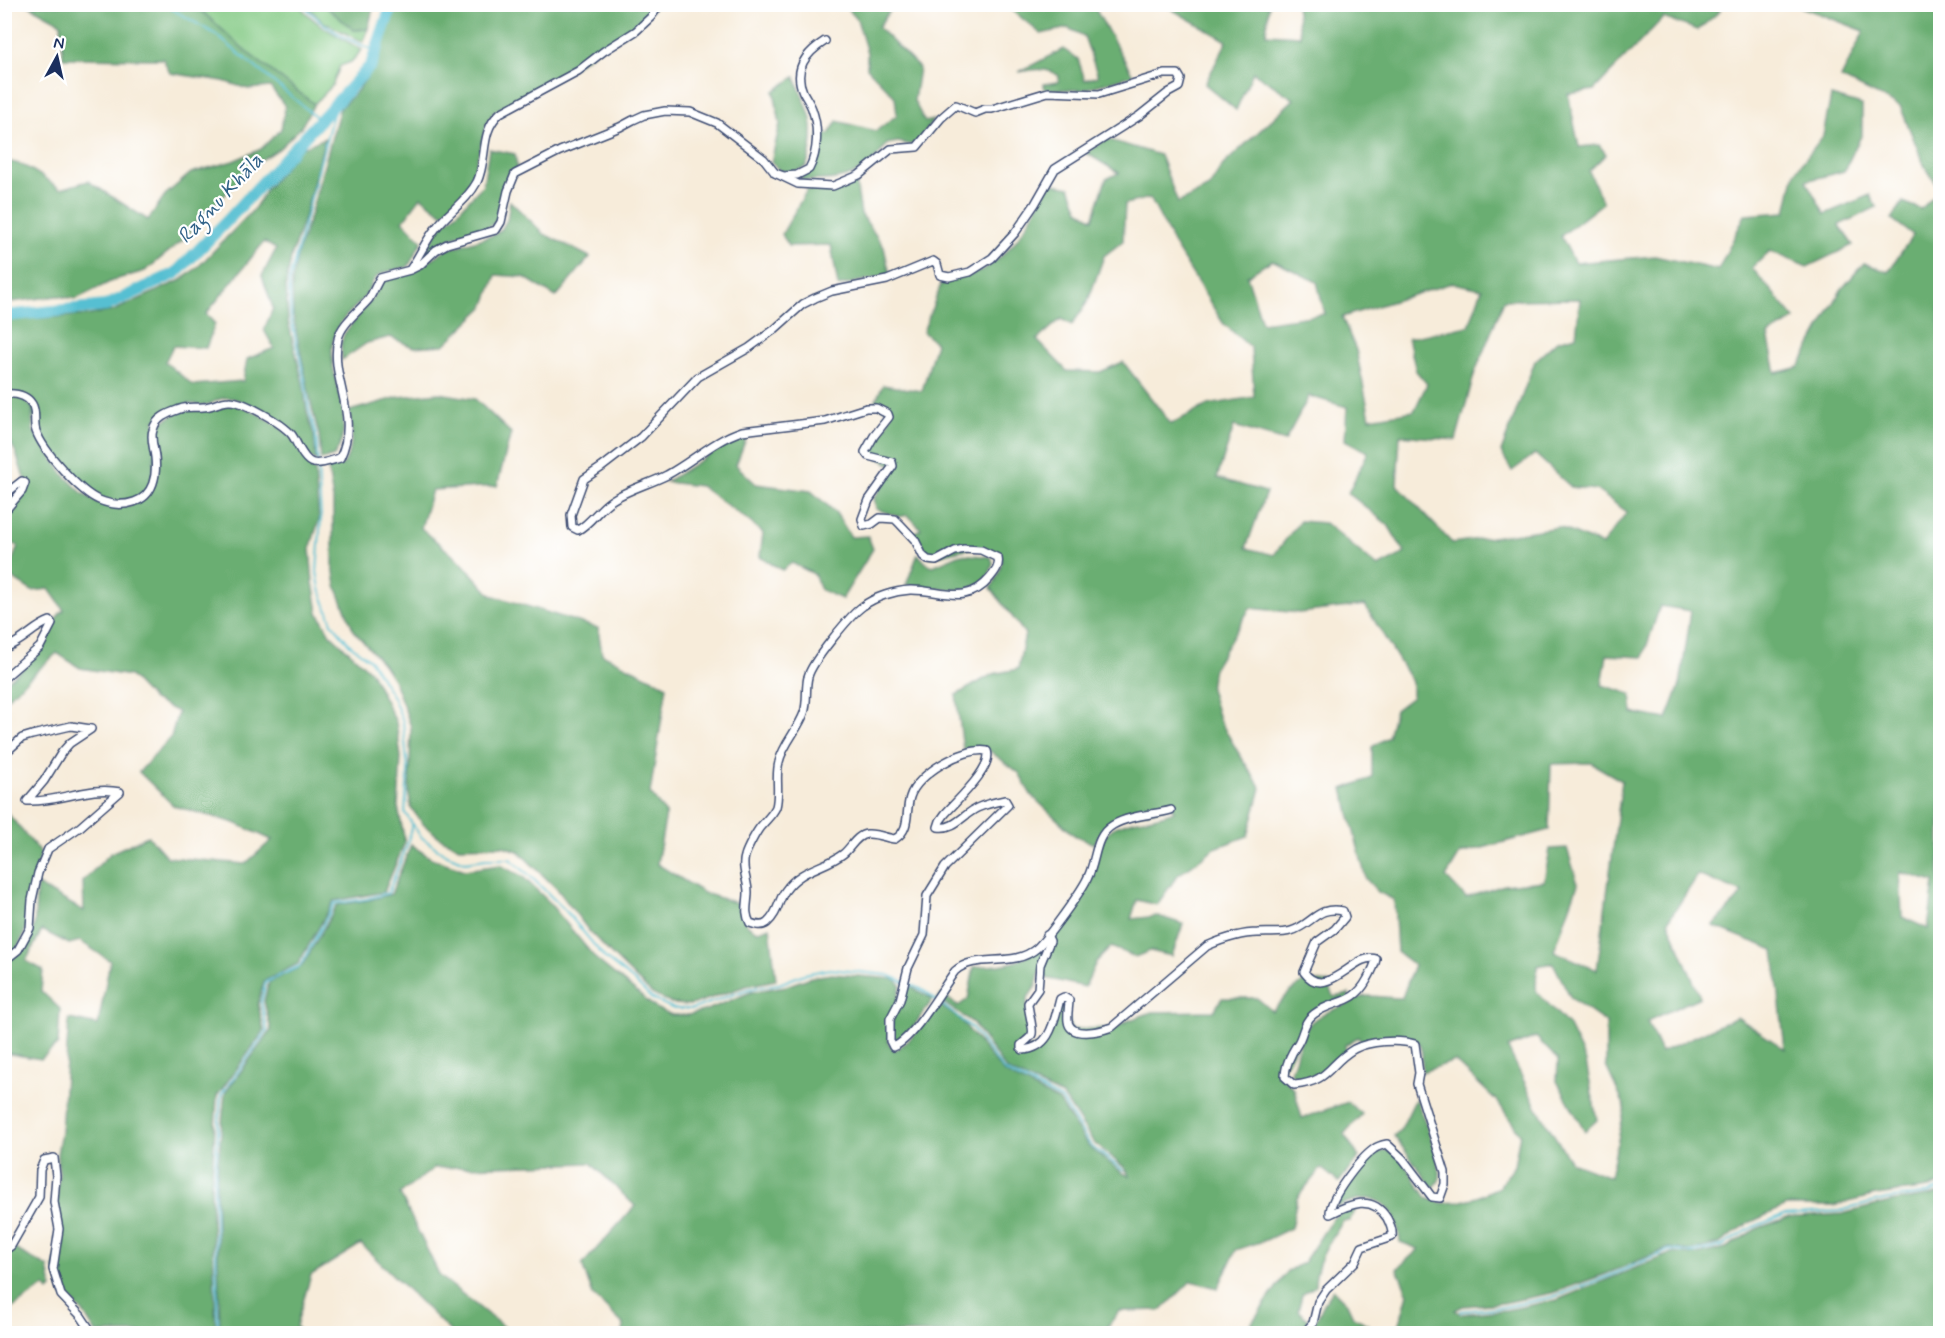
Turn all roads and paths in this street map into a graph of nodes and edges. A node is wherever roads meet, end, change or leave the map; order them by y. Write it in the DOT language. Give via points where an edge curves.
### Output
graph roads {
  1 [pos="660,4"];
  2 [pos="825,42"];
  3 [pos="775,173"];
  4 [pos="410,270"];
  5 [pos="4,394"];
  6 [pos="4,495"];
  7 [pos="4,512"];
  8 [pos="4,648"];
  9 [pos="4,678"];
  10 [pos="4,754"];
  11 [pos="1171,810"];
  12 [pos="1047,935"];
  13 [pos="4,961"];
  14 [pos="4,1251"];
  15 [pos="93,1334"];
  16 [pos="1303,1334"];
  1 -- 4 [label="street" via="636,31 578,71 493,119 485,138 477,182 438,225"];
  2 -- 3 [label="street" via="810,51 800,70 800,82 816,125 814,159 809,169 797,175"];
  3 -- 4 [label="street" via="764,159 703,116 678,111 644,115 521,170 512,181 496,230 447,244"];
  3 -- 12 [label="street" via="798,184 832,186 859,175 891,148 917,147 956,105 975,113 1048,92 1099,94 1164,74 1178,74 1181,79 1179,87 1151,108 1055,169 1007,244 980,267 949,277 940,275 933,261 888,280 832,291 803,304 749,348 698,377 641,437 584,479 571,515 572,527 578,530 613,499 668,474 718,441 742,431 825,421 866,408 888,414 865,452 892,462 893,466 869,500 862,519 864,526 880,518 895,519 928,560 936,561 964,549 992,553 999,562 976,591 950,595 908,590 870,602 840,629 812,666 804,713 778,762 775,810 745,856 746,916 750,923 765,925 792,883 808,870 844,853 860,836 895,839 906,827 913,790 952,757 981,750 987,751 988,761 938,826 955,824 974,810 995,802 1005,800 1008,805 945,867 927,896 924,935 890,1019 893,1047 916,1026 962,965 1017,958 1036,948"];
  4 -- 5 [label="street" via="380,278 373,293 339,333 338,363 348,430 339,458 311,463 290,432 238,401 184,407 164,415 152,430 155,470 147,494 138,501 112,504 87,494 63,470 36,430 32,402 20,394"];
  6 -- 7 [label="street" via="17,483 25,483"];
  8 -- 9 [label="street" via="45,623 52,624 40,647"];
  10 -- 13 [label="street" via="22,738 32,735 71,726 91,729 70,743 27,801 120,792 48,849 38,873 30,928 18,950"];
  11 -- 12 [label="street" via="1122,820 1103,833 1088,878"];
  12 -- 16 [label="street" via="1050,941 1040,965 1040,983 1028,1003 1032,1036 1021,1045 1023,1050 1047,1038 1064,997 1069,1000 1070,1027 1088,1032 1106,1030 1121,1022 1207,946 1254,933 1291,932 1323,911 1343,911 1345,917 1317,942 1304,972 1308,978 1328,980 1360,960 1370,956 1376,959 1359,993 1307,1020 1285,1068 1285,1077 1294,1085 1311,1083 1354,1049 1378,1043 1415,1044 1417,1084 1445,1172 1444,1184 1440,1198 1432,1197 1388,1144 1372,1150 1361,1161 1342,1186 1330,1214 1356,1203 1374,1205 1390,1223 1392,1237 1362,1247 1355,1262 1326,1290 1318,1302 1313,1323"];
  14 -- 15 [label="street" via="39,1197 44,1160 54,1158 54,1202 59,1229 53,1269 61,1295"];
}
